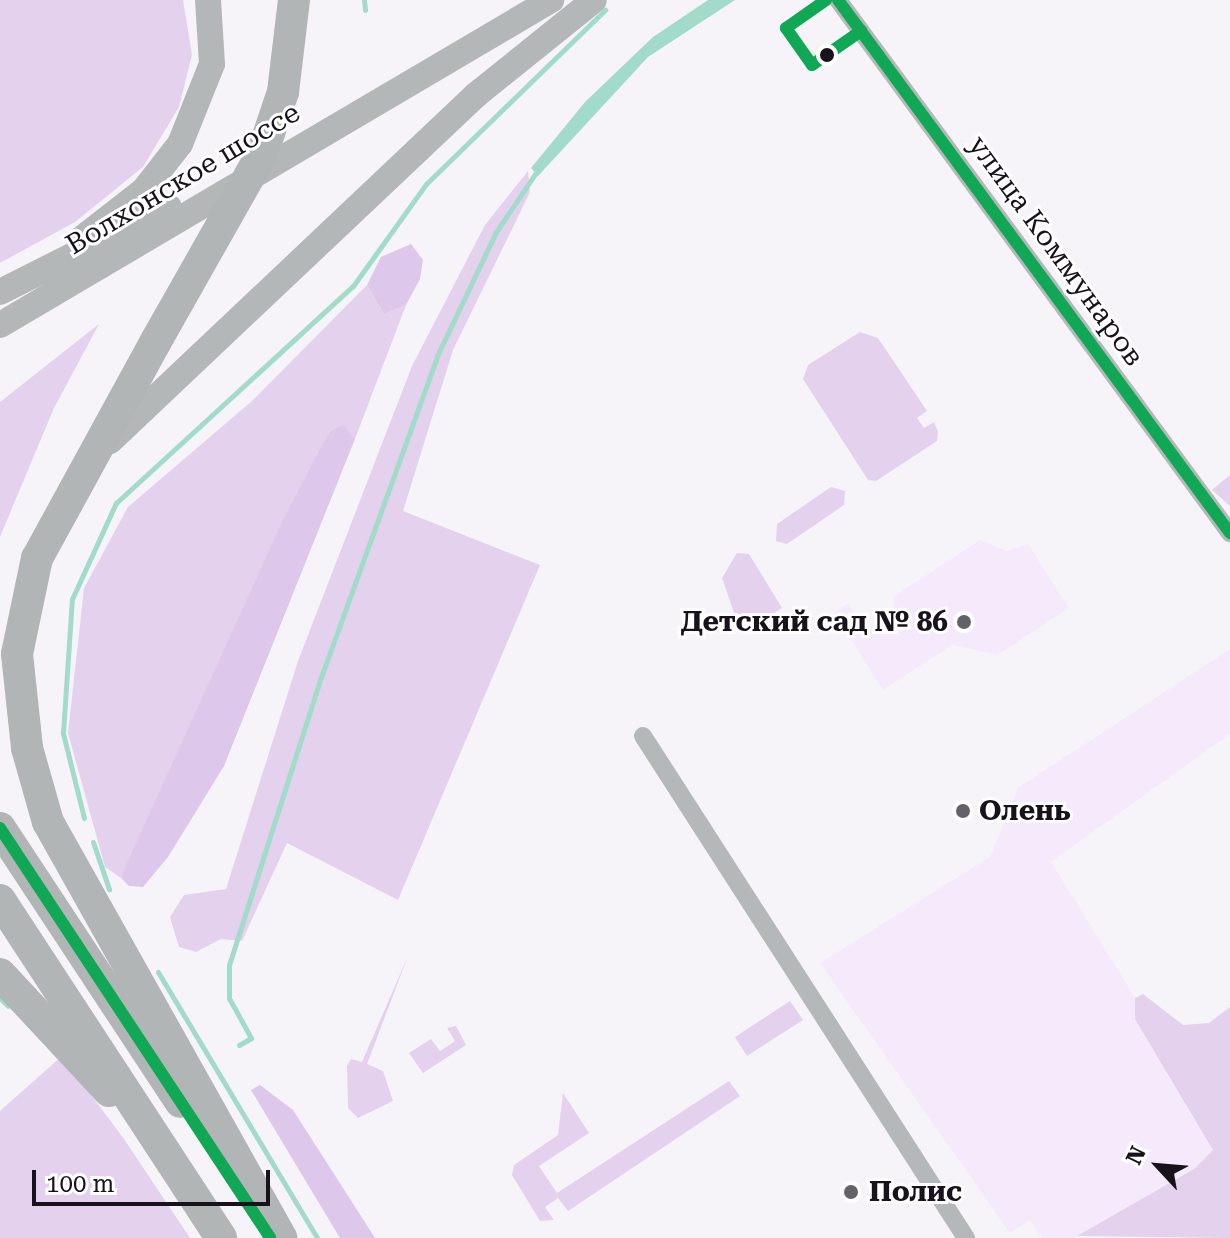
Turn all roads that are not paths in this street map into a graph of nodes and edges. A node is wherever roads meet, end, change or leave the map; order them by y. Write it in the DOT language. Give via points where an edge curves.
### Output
graph roads {
  1 [pos="208,0"];
  2 [pos="294,0"];
  3 [pos="521,0"];
  4 [pos="551,0"];
  5 [pos="594,0"];
  6 [pos="838,0"];
  7 [pos="428,67"];
  8 [pos="398,85"];
  9 [pos="27,276"];
  10 [pos="0,292"];
  11 [pos="0,325"];
  12 [pos="57,511"];
  13 [pos="1230,533"];
  14 [pos="643,736"];
  15 [pos="0,828"];
  16 [pos="0,900"];
  17 [pos="0,974"];
  18 [pos="142,1122"];
  19 [pos="221,1238"];
  20 [pos="270,1238"];
  21 [pos="281,1238"];
  22 [pos="966,1238"];
  1 -- 9 [label="main road" via="212,64 180,144 144,190"];
  2 -- 12 [label="highway, bridge" via="283,92 262,154"];
  3 -- 7 [label="main road, Волхонское шоссе"];
  4 -- 7 [label="main road, Волхонское шоссе"];
  5 -- 12 [label="main road" via="476,95 148,401"];
  6 -- 13 [label="street, улица Коммунаров"];
  7 -- 8 [label="main road, Волхонское шоссе"];
  8 -- 9 [label="main road, Волхонское шоссе"];
  8 -- 11 [label="main road, Волхонское шоссе"];
  9 -- 10 [label="main road, Волхонское шоссе"];
  12 -- 21 [label="highway" via="37,558 17,654 27,748 48,822"];
  14 -- 22 [label="street"];
  15 -- 20 [label="highway"];
  16 -- 18 [label="highway"];
  17 -- 18 [label="highway" via="70,1055"];
  18 -- 19 [label="highway"];
}
